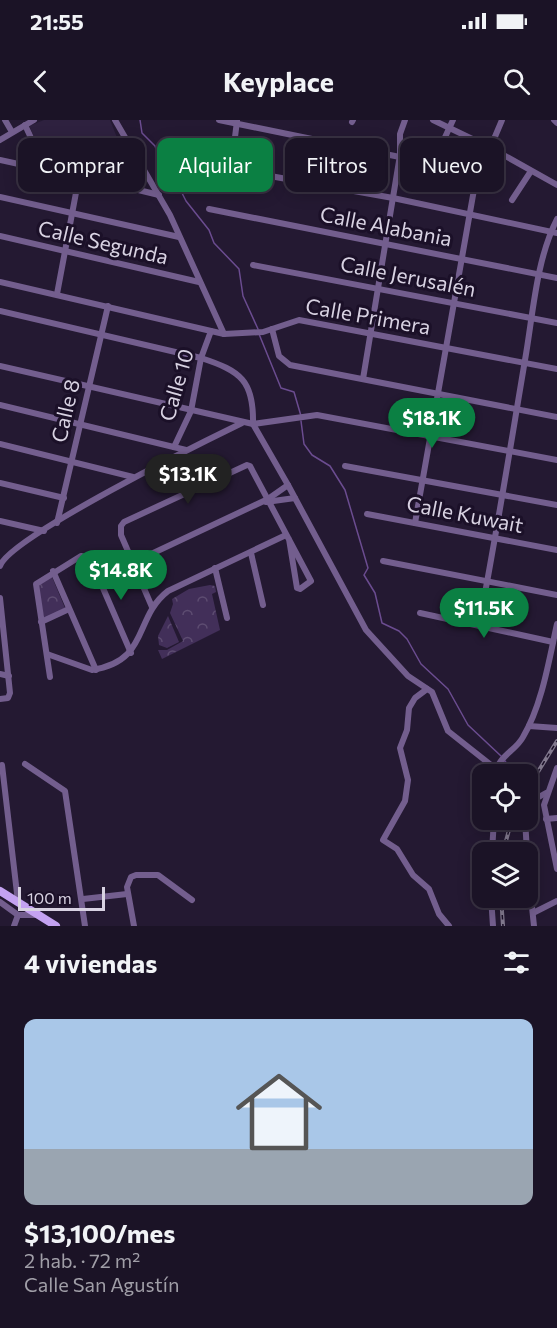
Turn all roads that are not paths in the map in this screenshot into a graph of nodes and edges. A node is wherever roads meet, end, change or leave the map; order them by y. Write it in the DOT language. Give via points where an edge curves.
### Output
graph roads {
  1 [pos="5,120"];
  2 [pos="34,120"];
  3 [pos="115,120"];
  4 [pos="219,120"];
  5 [pos="405,120"];
  6 [pos="433,120"];
  7 [pos="453,120"];
  8 [pos="502,120"];
  9 [pos="237,121"];
  10 [pos="25,125"];
  11 [pos="450,128"];
  12 [pos="12,132"];
  13 [pos="31,138"];
  14 [pos="235,138"];
  15 [pos="400,138"];
  16 [pos="445,138"];
  17 [pos="470,138"];
  18 [pos="494,138"];
  19 [pos="0,140"];
  20 [pos="400,155"];
  21 [pos="504,156"];
  22 [pos="0,160"];
  23 [pos="18,164"];
  24 [pos="531,171"];
  25 [pos="273,176"];
  26 [pos="557,185"];
  27 [pos="76,192"];
  28 [pos="145,192"];
  29 [pos="473,192"];
  30 [pos="159,195"];
  31 [pos="0,197"];
  32 [pos="393,198"];
  33 [pos="512,200"];
  34 [pos="209,209"];
  35 [pos="72,214"];
  36 [pos="469,214"];
  37 [pos="557,219"];
  38 [pos="554,232"];
  39 [pos="0,236"];
  40 [pos="179,237"];
  41 [pos="385,244"];
  42 [pos="64,251"];
  43 [pos="461,259"];
  44 [pos="253,265"];
  45 [pos="540,274"];
  46 [pos="557,278"];
  47 [pos="0,282"];
  48 [pos="199,282"];
  49 [pos="377,288"];
  50 [pos="57,294"];
  51 [pos="454,302"];
  52 [pos="108,306"];
  53 [pos="0,311"];
  54 [pos="532,318"];
  55 [pos="557,323"];
  56 [pos="272,329"];
  57 [pos="211,331"];
  58 [pos="224,334"];
  59 [pos="370,334"];
  60 [pos="101,336"];
  61 [pos="447,348"];
  62 [pos="201,358"];
  63 [pos="525,363"];
  64 [pos="0,366"];
  65 [pos="557,369"];
  66 [pos="363,379"];
  67 [pos="88,386"];
  68 [pos="438,393"];
  69 [pos="0,405"];
  70 [pos="517,409"];
  71 [pos="191,411"];
  72 [pos="557,417"];
  73 [pos="243,422"];
  74 [pos="253,424"];
  75 [pos="80,425"];
  76 [pos="431,437"];
  77 [pos="0,444"];
  78 [pos="174,447"];
  79 [pos="187,450"];
  80 [pos="510,452"];
  81 [pos="557,460"];
  82 [pos="72,461"];
  83 [pos="345,466"];
  84 [pos="133,477"];
  85 [pos="423,480"];
  86 [pos="0,483"];
  87 [pos="288,485"];
  88 [pos="504,495"];
  89 [pos="64,498"];
  90 [pos="295,498"];
  91 [pos="266,501"];
  92 [pos="557,506"];
  93 [pos="367,514"];
  94 [pos="0,521"];
  95 [pos="57,523"];
  96 [pos="415,523"];
  97 [pos="44,531"];
  98 [pos="288,537"];
  99 [pos="497,538"];
  100 [pos="557,550"];
  101 [pos="251,553"];
  102 [pos="383,561"];
  103 [pos="1,563"];
  104 [pos="132,563"];
  105 [pos="215,568"];
  106 [pos="53,571"];
  107 [pos="488,581"];
  108 [pos="557,595"];
  109 [pos="0,598"];
  110 [pos="263,605"];
  111 [pos="152,607"];
  112 [pos="69,609"];
  113 [pos="420,612"];
  114 [pos="227,618"];
  115 [pos="42,622"];
  116 [pos="557,624"];
  117 [pos="479,625"];
  118 [pos="2,636"];
  119 [pos="553,642"];
  120 [pos="130,653"];
  121 [pos="47,654"];
  122 [pos="96,670"];
  123 [pos="0,674"];
  124 [pos="9,676"];
  125 [pos="50,676"];
  126 [pos="428,689"];
  127 [pos="0,699"];
  128 [pos="529,726"];
  129 [pos="557,728"];
  130 [pos="25,764"];
  131 [pos="488,764"];
  132 [pos="499,764"];
  133 [pos="2,765"];
  134 [pos="557,768"];
  135 [pos="555,776"];
  136 [pos="546,793"];
  137 [pos="538,797"];
  138 [pos="557,818"];
  139 [pos="546,819"];
  140 [pos="557,865"];
  141 [pos="0,891"];
  142 [pos="127,894"];
  143 [pos="83,899"];
  144 [pos="192,900"];
  145 [pos="557,900"];
  146 [pos="0,902"];
  147 [pos="18,902"];
  148 [pos="492,908"];
  149 [pos="532,908"];
  150 [pos="533,913"];
  151 [pos="18,915"];
  152 [pos="42,915"];
  153 [pos="14,926"];
  154 [pos="56,926"];
  155 [pos="85,926"];
  156 [pos="134,926"];
  157 [pos="449,926"];
  158 [pos="493,926"];
  159 [pos="534,926"];
  1 -- 12 [label="street"];
  2 -- 10 [label="street"];
  3 -- 30 [label="street"];
  4 -- 9 [label="street"];
  5 -- 15 [label="street"];
  6 -- 11 [label="street"];
  7 -- 11 [label="street"];
  8 -- 18 [label="street"];
  9 -- 14 [label="street"];
  9 -- 20 [label="street"];
  10 -- 12 [label="street"];
  10 -- 13 [label="street"];
  11 -- 16 [label="street"];
  11 -- 17 [label="street"];
  12 -- 19 [label="street"];
  20 -- 32 [label="street"];
  21 -- 24 [label="street"];
  22 -- 23 [label="street"];
  24 -- 26 [label="street"];
  24 -- 33 [label="street"];
  25 -- 32 [label="street"];
  27 -- 35 [label="street"];
  28 -- 30 [label="street"];
  29 -- 36 [label="street"];
  30 -- 40 [label="street"];
  31 -- 35 [label="street"];
  32 -- 36 [label="street"];
  32 -- 41 [label="street"];
  34 -- 41 [label="street, Calle Alabania"];
  35 -- 40 [label="street"];
  35 -- 42 [label="street"];
  36 -- 38 [label="street"];
  36 -- 43 [label="street"];
  37 -- 38 [label="street"];
  38 -- 45 [label="street"];
  39 -- 42 [label="street, Calle Segunda"];
  40 -- 48 [label="street"];
  41 -- 43 [label="street, Calle Alabania"];
  41 -- 49 [label="street"];
  42 -- 48 [label="street, Calle Segunda"];
  42 -- 50 [label="street"];
  43 -- 45 [label="street, Calle Alabania"];
  43 -- 51 [label="street"];
  44 -- 49 [label="street, Calle Jerusalén"];
  45 -- 46 [label="street, Calle Alabania"];
  45 -- 54 [label="street"];
  47 -- 50 [label="street, Calle Primera"];
  48 -- 58 [label="street"];
  49 -- 51 [label="street, Calle Jerusalén"];
  49 -- 59 [label="street"];
  50 -- 52 [label="street, Calle Primera"];
  51 -- 54 [label="street, Calle Jerusalén"];
  51 -- 61 [label="street"];
  52 -- 57 [label="street, Calle Primera"];
  52 -- 60 [label="street, Calle 8"];
  53 -- 60 [label="street"];
  54 -- 55 [label="street, Calle Jerusalén"];
  54 -- 63 [label="street"];
  56 -- 58 [label="street, Calle Primera"];
  56 -- 59 [label="street, Calle Primera" via="299,320"];
  56 -- 66 [label="street" via="279,356 285,363"];
  57 -- 58 [label="street, Calle Primera"];
  57 -- 62 [label="street, Calle 10"];
  59 -- 61 [label="street, Calle Primera"];
  59 -- 66 [label="street"];
  60 -- 62 [label="street"];
  60 -- 67 [label="street, Calle 8"];
  61 -- 63 [label="street, Calle Primera"];
  61 -- 68 [label="street"];
  62 -- 71 [label="street, Calle 10"];
  62 -- 74 [label="street" via="231,369 250,390"];
  63 -- 65 [label="street, Calle Primera"];
  63 -- 70 [label="street"];
  64 -- 67 [label="street"];
  66 -- 68 [label="street"];
  67 -- 71 [label="street"];
  67 -- 75 [label="street, Calle 8"];
  68 -- 70 [label="street"];
  68 -- 76 [label="street"];
  69 -- 75 [label="street"];
  70 -- 72 [label="street"];
  70 -- 80 [label="street"];
  71 -- 73 [label="street"];
  71 -- 78 [label="street, Calle 10"];
  73 -- 74 [label="street"];
  73 -- 79 [label="street"];
  74 -- 76 [label="street" via="309,415"];
  74 -- 87 [label="street"];
  75 -- 78 [label="street"];
  75 -- 82 [label="street, Calle 8"];
  76 -- 80 [label="street"];
  76 -- 85 [label="street"];
  77 -- 82 [label="street"];
  78 -- 79 [label="street"];
  79 -- 84 [label="street"];
  80 -- 81 [label="street"];
  80 -- 88 [label="street"];
  82 -- 84 [label="street"];
  82 -- 89 [label="street, Calle 8"];
  83 -- 85 [label="street"];
  84 -- 95 [label="street"];
  85 -- 88 [label="street"];
  85 -- 96 [label="street"];
  86 -- 89 [label="street"];
  87 -- 90 [label="street"];
  87 -- 91 [label="street"];
  88 -- 92 [label="street"];
  88 -- 99 [label="street"];
  89 -- 95 [label="street, Calle 8"];
  90 -- 91 [label="street"];
  90 -- 126 [label="street" via="366,630 408,676"];
  91 -- 98 [label="street"];
  91 -- 104 [label="street"];
  91 -- 104 [label="street" via="250,466 244,466 124,522 121,535"];
  93 -- 96 [label="street, Calle Kuwait"];
  94 -- 97 [label="street"];
  95 -- 97 [label="street"];
  96 -- 99 [label="street, Calle Kuwait"];
  97 -- 103 [label="street"];
  98 -- 98 [label="street" via="297,588 300,589 311,581"];
  98 -- 101 [label="street"];
  99 -- 100 [label="street, Calle Kuwait"];
  99 -- 107 [label="street"];
  101 -- 105 [label="street"];
  101 -- 110 [label="street"];
  102 -- 107 [label="street"];
  104 -- 111 [label="street"];
  105 -- 111 [label="street" via="168,591"];
  105 -- 114 [label="street"];
  106 -- 112 [label="street"];
  106 -- 115 [label="street" via="36,582"];
  106 -- 120 [label="street" via="81,556 90,558"];
  107 -- 108 [label="street"];
  107 -- 117 [label="street"];
  109 -- 118 [label="street"];
  111 -- 120 [label="street"];
  112 -- 115 [label="street"];
  112 -- 122 [label="street"];
  113 -- 117 [label="street"];
  115 -- 121 [label="street"];
  116 -- 119 [label="street"];
  117 -- 119 [label="street"];
  118 -- 124 [label="street"];
  119 -- 128 [label="street"];
  120 -- 122 [label="street"];
  121 -- 122 [label="street"];
  121 -- 125 [label="street"];
  123 -- 124 [label="street"];
  124 -- 127 [label="street" via="10,696"];
  126 -- 131 [label="street" via="448,730"];
  126 -- 157 [label="street" via="409,708 400,748 408,780 405,801 383,840 397,849 413,875 429,889 439,914"];
  128 -- 129 [label="street"];
  128 -- 132 [label="street" via="520,743"];
  130 -- 143 [label="street" via="60,786 68,798"];
  133 -- 147 [label="street"];
  134 -- 135 [label="street"];
  135 -- 136 [label="street"];
  136 -- 137 [label="street"];
  136 -- 139 [label="street"];
  138 -- 139 [label="street"];
  139 -- 140 [label="street"];
  141 -- 147 [label="main road"];
  142 -- 143 [label="street"];
  142 -- 144 [label="street" via="131,878 151,873"];
  142 -- 156 [label="street"];
  143 -- 155 [label="street"];
  145 -- 150 [label="street"];
  146 -- 151 [label="street"];
  147 -- 152 [label="main road"];
  148 -- 158 [label="street"];
  149 -- 150 [label="street"];
  150 -- 159 [label="street"];
  151 -- 152 [label="street"];
  151 -- 153 [label="street"];
  152 -- 154 [label="main road"];
}
